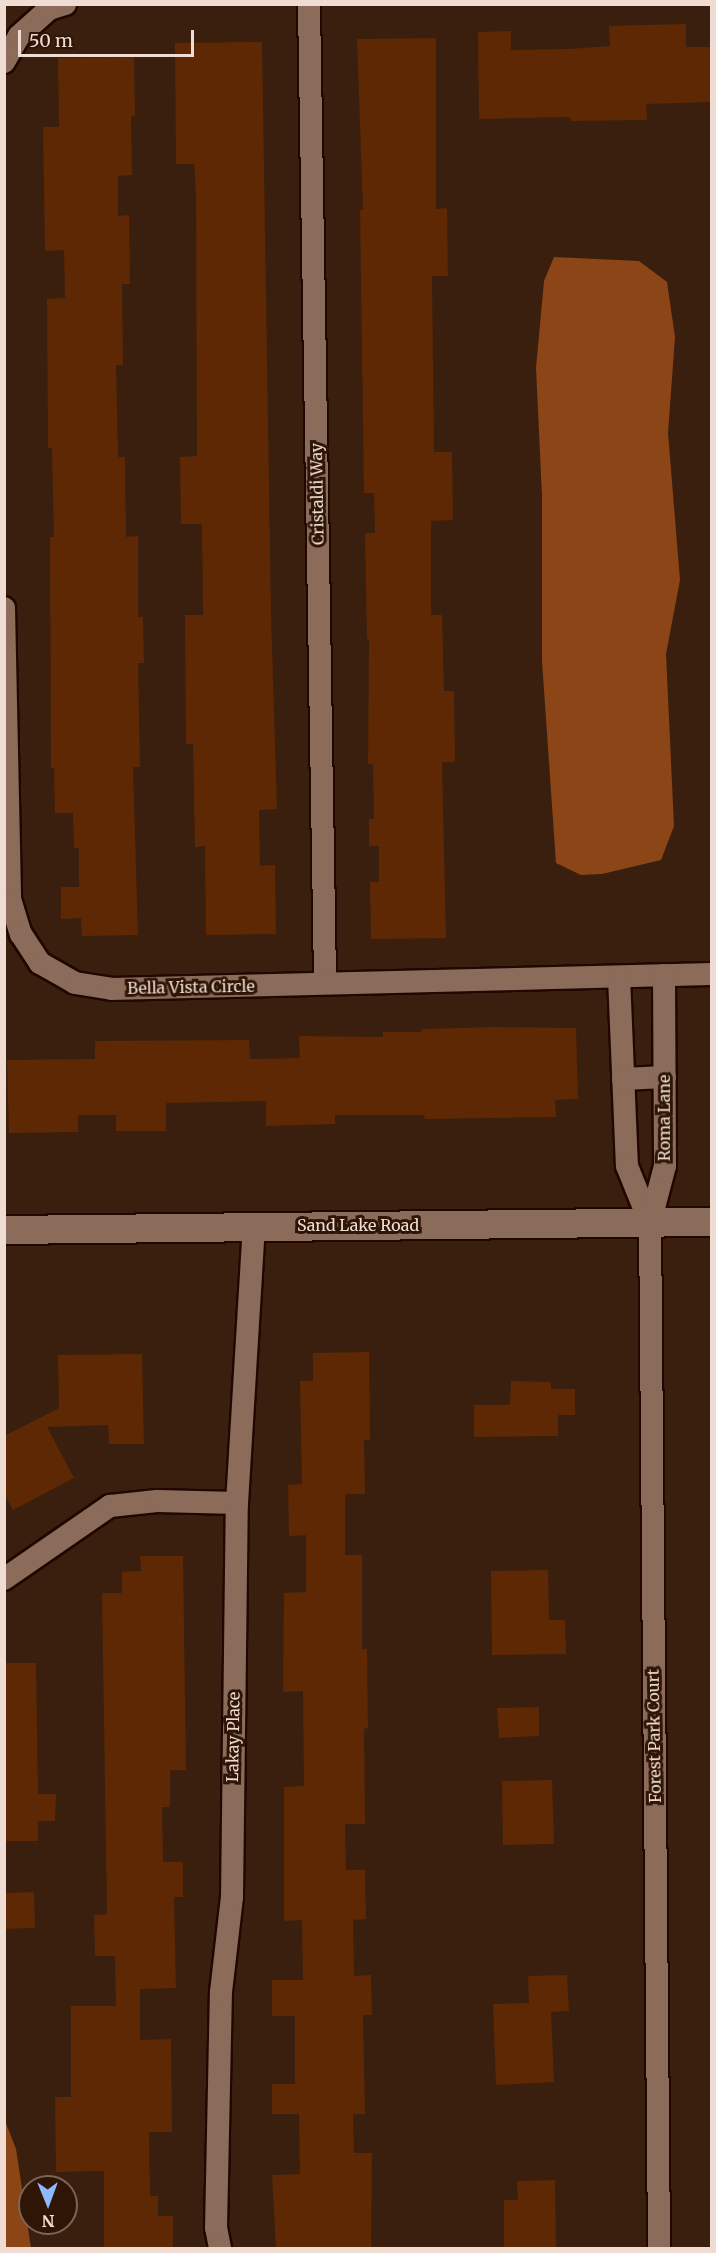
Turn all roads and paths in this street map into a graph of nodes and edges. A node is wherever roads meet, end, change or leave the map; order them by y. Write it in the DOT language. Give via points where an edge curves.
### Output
graph roads {
  1 [pos="65,4"];
  2 [pos="309,4"];
  3 [pos="4,62"];
  4 [pos="4,608"];
  5 [pos="711,974"];
  6 [pos="664,975"];
  7 [pos="619,977"];
  8 [pos="325,983"];
  9 [pos="664,1077"];
  10 [pos="623,1078"];
  11 [pos="711,1222"];
  12 [pos="650,1223"];
  13 [pos="254,1226"];
  14 [pos="4,1230"];
  15 [pos="237,1503"];
  16 [pos="4,1579"];
  17 [pos="220,2248"];
  18 [pos="659,2248"];
  1 -- 3 [label="street" via="50,9 19,36"];
  2 -- 8 [label="street, Cristaldi Way"];
  4 -- 8 [label="street, Bella Vista Circle" via="10,899 21,934 40,963 75,983 111,989"];
  5 -- 6 [label="street, Bella Vista Circle"];
  6 -- 7 [label="street, Bella Vista Circle"];
  6 -- 9 [label="street, Roma Lane"];
  7 -- 8 [label="street, Bella Vista Circle"];
  7 -- 10 [label="street"];
  9 -- 10 [label="street"];
  9 -- 12 [label="street, Roma Lane" via="665,1166"];
  10 -- 12 [label="street" via="627,1166"];
  11 -- 12 [label="street, Sand Lake Road"];
  12 -- 13 [label="street, Sand Lake Road"];
  12 -- 18 [label="street, Forest Park Court"];
  13 -- 14 [label="street, Sand Lake Road"];
  13 -- 15 [label="street, Lakay Place"];
  15 -- 16 [label="street" via="157,1500 110,1506"];
  15 -- 17 [label="street, Lakay Place" via="232,1897 221,1992 216,2228"];
}
